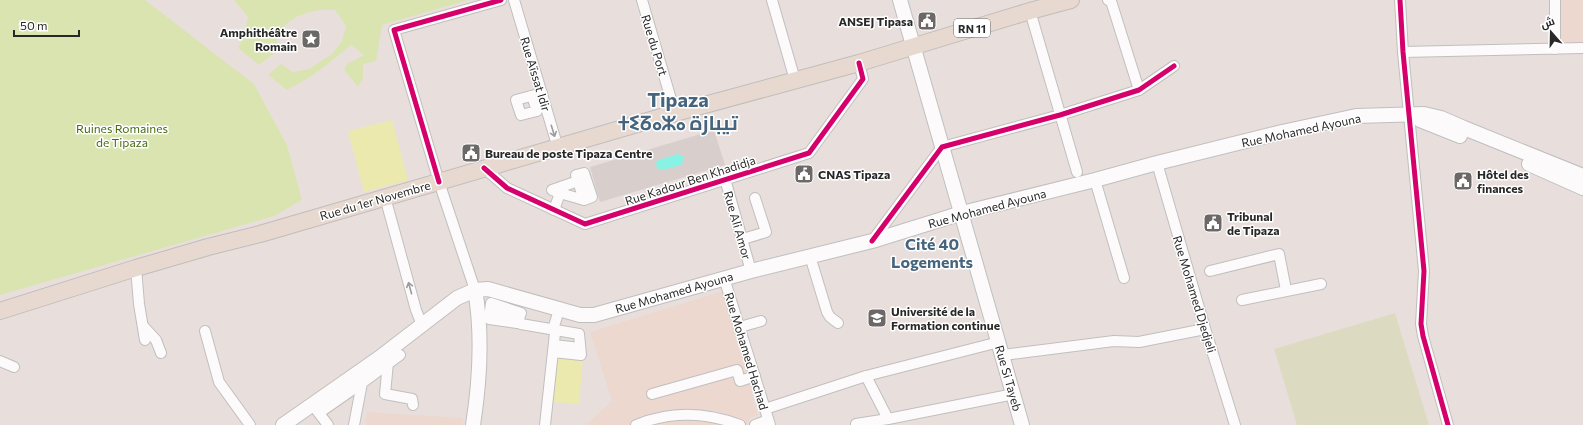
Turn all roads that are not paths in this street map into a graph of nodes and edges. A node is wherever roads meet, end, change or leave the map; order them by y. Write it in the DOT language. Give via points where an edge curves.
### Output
graph roads {
  1 [pos="501,0"];
  2 [pos="514,0"];
  3 [pos="642,0"];
  4 [pos="772,0"];
  5 [pos="900,0"];
  6 [pos="1072,0"];
  7 [pos="1110,0"];
  8 [pos="1400,0"];
  9 [pos="1555,0"];
  10 [pos="1030,11"];
  11 [pos="913,46"];
  12 [pos="1583,48"];
  13 [pos="1555,49"];
  14 [pos="1403,52"];
  15 [pos="859,63"];
  16 [pos="1174,66"];
  17 [pos="795,80"];
  18 [pos="1139,90"];
  19 [pos="675,113"];
  20 [pos="1060,115"];
  21 [pos="1409,115"];
  22 [pos="558,148"];
  23 [pos="942,148"];
  24 [pos="1157,163"];
  25 [pos="484,168"];
  26 [pos="1077,172"];
  27 [pos="1583,176"];
  28 [pos="725,179"];
  29 [pos="1095,180"];
  30 [pos="439,182"];
  31 [pos="1583,188"];
  32 [pos="561,190"];
  33 [pos="386,197"];
  34 [pos="756,198"];
  35 [pos="554,210"];
  36 [pos="962,212"];
  37 [pos="743,239"];
  38 [pos="872,241"];
  39 [pos="810,256"];
  40 [pos="136,268"];
  41 [pos="751,270"];
  42 [pos="1210,271"];
  43 [pos="724,278"];
  44 [pos="1124,278"];
  45 [pos="1321,284"];
  46 [pos="475,290"];
  47 [pos="1286,290"];
  48 [pos="1242,300"];
  49 [pos="559,310"];
  50 [pos="0,311"];
  51 [pos="490,311"];
  52 [pos="761,321"];
  53 [pos="838,323"];
  54 [pos="422,325"];
  55 [pos="143,326"];
  56 [pos="740,327"];
  57 [pos="1205,329"];
  58 [pos="205,331"];
  59 [pos="145,340"];
  60 [pos="554,341"];
  61 [pos="580,344"];
  62 [pos="1001,348"];
  63 [pos="161,353"];
  64 [pos="400,355"];
  65 [pos="0,361"];
  66 [pos="388,362"];
  67 [pos="14,367"];
  68 [pos="755,376"];
  69 [pos="866,376"];
  70 [pos="362,383"];
  71 [pos="652,394"];
  72 [pos="1014,394"];
  73 [pos="413,405"];
  74 [pos="765,409"];
  75 [pos="321,418"];
  76 [pos="888,419"];
  77 [pos="769,422"];
  78 [pos="856,424"];
  79 [pos="250,425"];
  80 [pos="283,425"];
  81 [pos="354,425"];
  82 [pos="473,425"];
  83 [pos="545,425"];
  84 [pos="636,425"];
  85 [pos="740,425"];
  86 [pos="755,425"];
  87 [pos="1022,425"];
  88 [pos="1235,425"];
  89 [pos="1448,425"];
  1 -- 30 [label="street" via="394,30"];
  2 -- 22 [label="street, Rue Aïssat Idir, one-way" via="537,94"];
  3 -- 19 [label="street, Rue du Port"];
  4 -- 17 [label="street"];
  5 -- 11 [label="main road"];
  6 -- 10 [label="main road, RN 11"];
  7 -- 18 [label="street"];
  8 -- 14 [label="street"];
  9 -- 13 [label="street"];
  10 -- 11 [label="main road, RN 11"];
  10 -- 20 [label="street"];
  11 -- 15 [label="main road, Rue du 1er Novembre / RN 11"];
  11 -- 23 [label="main road, Rue Si Tayeb"];
  12 -- 13 [label="street"];
  13 -- 14 [label="street"];
  14 -- 21 [label="street"];
  15 -- 17 [label="main road, Rue du 1er Novembre / RN 11"];
  15 -- 28 [label="street, Rue Kadour Ben Khadidja" via="863,79 809,153"];
  16 -- 18 [label="street"];
  17 -- 19 [label="main road, Rue du 1er Novembre / RN 11"];
  18 -- 20 [label="street"];
  19 -- 22 [label="main road, Rue du 1er Novembre / RN 11"];
  20 -- 23 [label="street"];
  20 -- 26 [label="street"];
  21 -- 24 [label="main road, Rue Mohamed Ayouna" via="1356,116"];
  21 -- 27 [label="main road, Rue Mohamed Ayouna" via="1424,114 1441,118"];
  21 -- 31 [label="main road" via="1518,158"];
  21 -- 89 [label="street" via="1424,271 1422,336"];
  22 -- 25 [label="main road, Rue du 1er Novembre / RN 11"];
  23 -- 36 [label="main road, Rue Si Tayeb"];
  23 -- 38 [label="street"];
  24 -- 29 [label="main road, Rue Mohamed Ayouna"];
  24 -- 57 [label="street, Rue Mohamed Djedjeli"];
  25 -- 30 [label="main road, Rue du 1er Novembre / RN 11"];
  25 -- 35 [label="street, Rue Kadour Ben Khadidja" via="507,188"];
  28 -- 35 [label="street, Rue Kadour Ben Khadidja" via="585,224"];
  28 -- 37 [label="street, Rue Ali Amor"];
  29 -- 36 [label="main road, Rue Mohamed Ayouna"];
  29 -- 44 [label="street"];
  30 -- 33 [label="main road, Rue du 1er Novembre / RN 11"];
  30 -- 46 [label="street"];
  32 -- 32 [label="street" via="578,181 576,175 584,172 592,197 584,200"];
  32 -- 35 [label="street"];
  33 -- 40 [label="main road, Rue du 1er Novembre / RN 11"];
  54 -- 33 [label="street, one-way"];
  34 -- 37 [label="street" via="766,232"];
  36 -- 38 [label="main road, Rue Mohamed Ayouna"];
  36 -- 62 [label="main road, Rue Si Tayeb"];
  37 -- 41 [label="street, Rue Ali Amor"];
  38 -- 39 [label="main road, Rue Mohamed Ayouna"];
  39 -- 41 [label="main road, Rue Mohamed Ayouna"];
  39 -- 53 [label="street" via="826,312"];
  40 -- 50 [label="main road, Rue du 1er Novembre / RN 11"];
  40 -- 55 [label="street"];
  41 -- 43 [label="main road, Rue Mohamed Ayouna"];
  42 -- 47 [label="street" via="1279,254"];
  43 -- 49 [label="main road, Rue Mohamed Ayouna" via="594,315"];
  43 -- 56 [label="street, Rue Mohamed Hachad"];
  45 -- 47 [label="street"];
  46 -- 49 [label="main road, Rue Mohamed Ayouna" via="488,289"];
  46 -- 54 [label="main road" via="457,298"];
  46 -- 82 [label="main road" via="480,334"];
  47 -- 48 [label="street"];
  49 -- 60 [label="street" via="554,326"];
  51 -- 60 [label="street" via="515,316 521,324"];
  52 -- 56 [label="street"];
  54 -- 75 [label="main road" via="379,358"];
  55 -- 59 [label="street"];
  55 -- 63 [label="street" via="156,340"];
  56 -- 68 [label="street, Rue Mohamed Hachad"];
  57 -- 62 [label="street" via="1139,342 1114,341"];
  57 -- 88 [label="street, Rue Mohamed Djedjeli"];
  58 -- 79 [label="street" via="219,382"];
  60 -- 61 [label="street"];
  60 -- 83 [label="street"];
  62 -- 69 [label="street"];
  62 -- 72 [label="main road, Rue Si Tayeb"];
  64 -- 66 [label="street"];
  65 -- 67 [label="street"];
  66 -- 70 [label="street"];
  66 -- 73 [label="street" via="385,394 412,398"];
  68 -- 71 [label="street" via="740,381 737,370"];
  68 -- 74 [label="street, Rue Mohamed Hachad"];
  69 -- 74 [label="street"];
  69 -- 76 [label="street"];
  70 -- 75 [label="street"];
  70 -- 81 [label="street"];
  72 -- 76 [label="street"];
  72 -- 87 [label="main road, Rue Si Tayeb"];
  74 -- 77 [label="street, Rue Mohamed Hachad"];
  75 -- 80 [label="main road"];
  76 -- 78 [label="street"];
  77 -- 86 [label="street"];
  84 -- 85 [label="street" via="663,417 690,415 717,418"];
}
